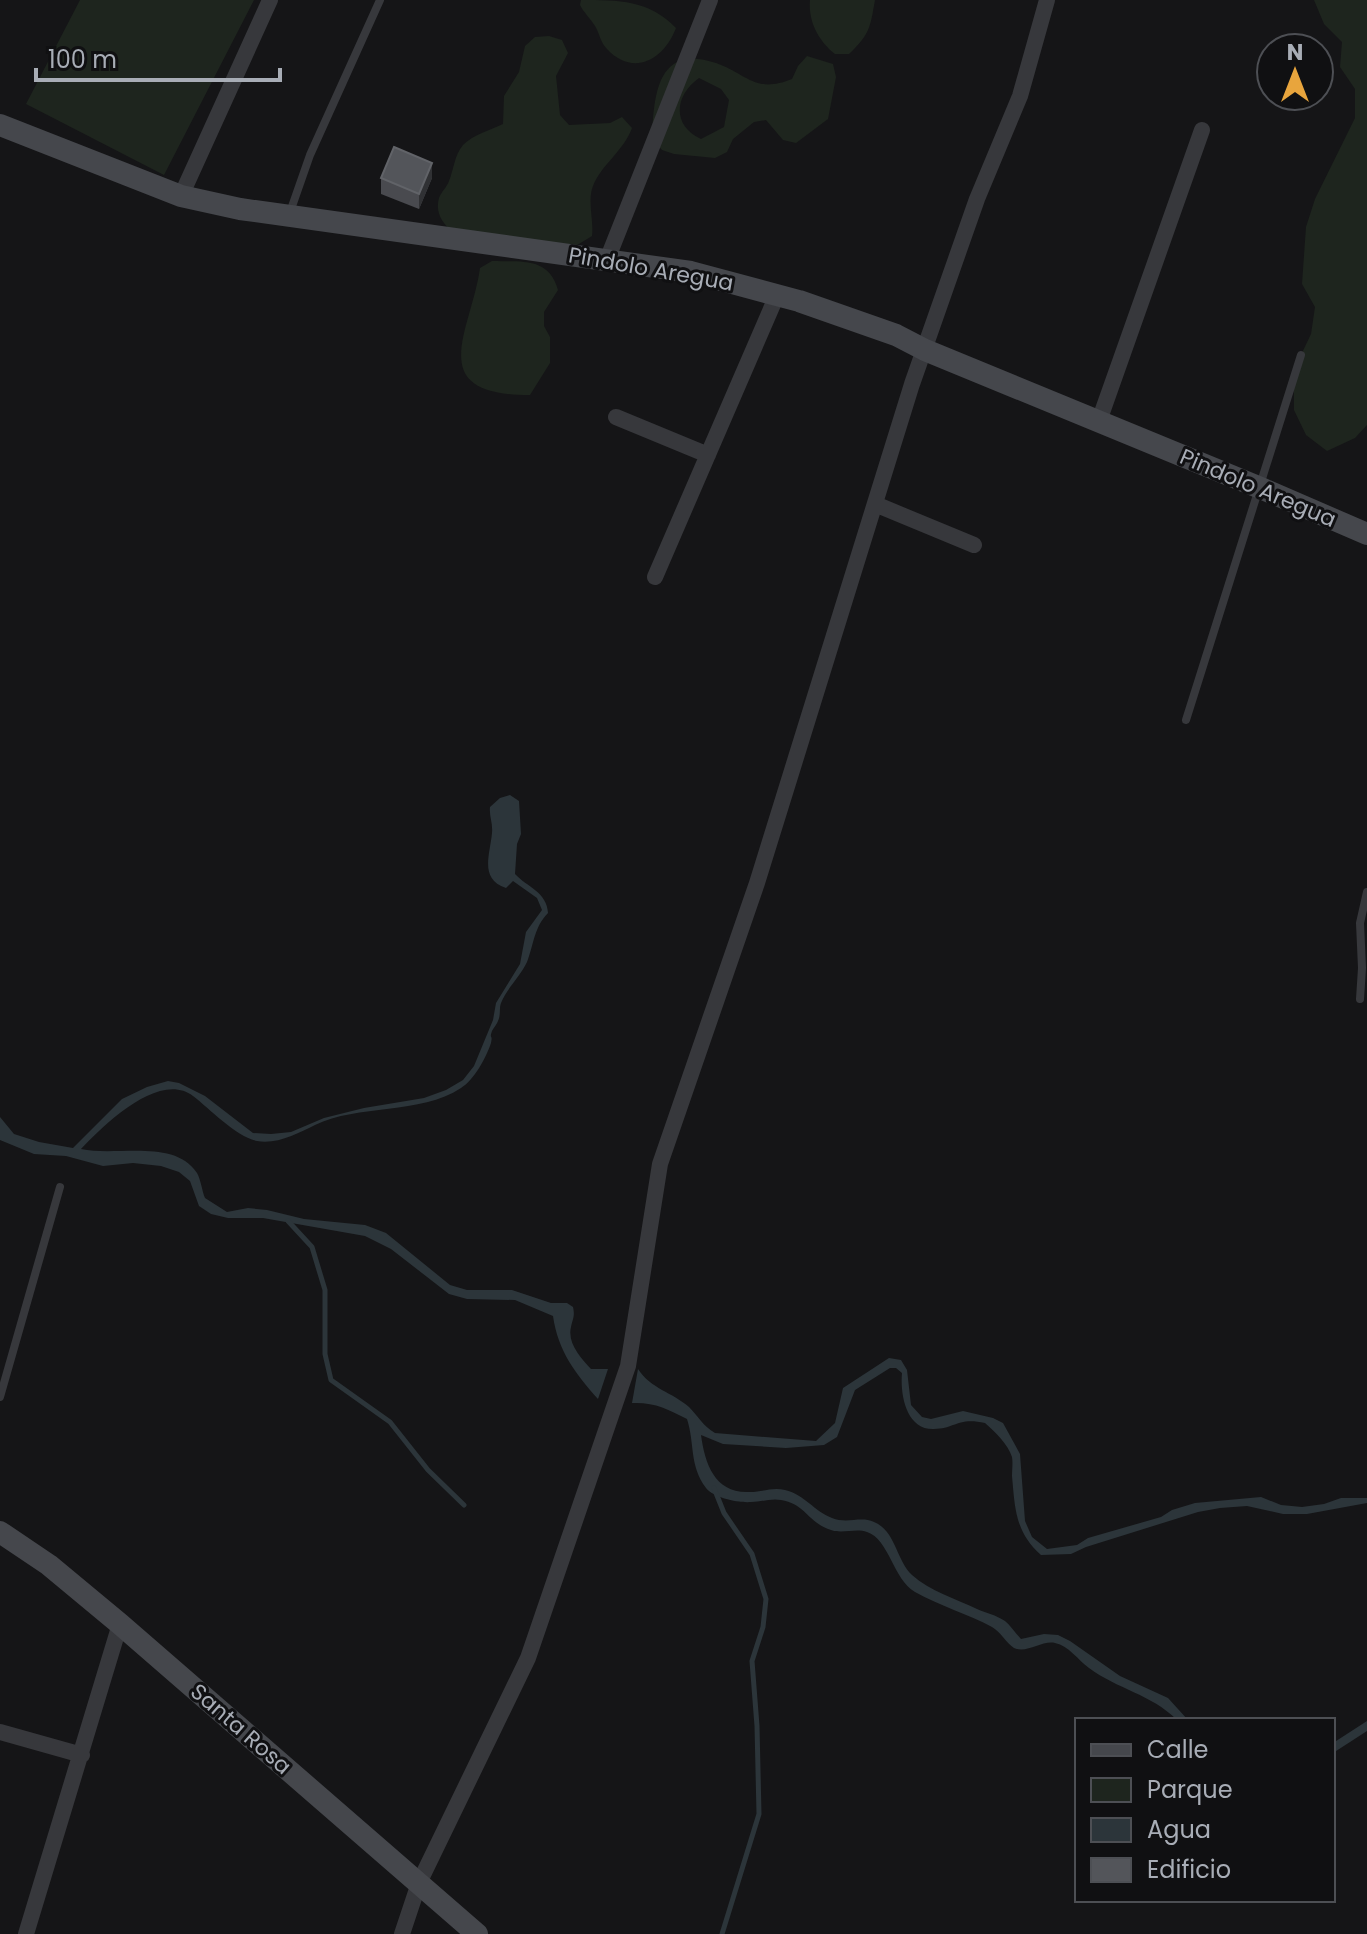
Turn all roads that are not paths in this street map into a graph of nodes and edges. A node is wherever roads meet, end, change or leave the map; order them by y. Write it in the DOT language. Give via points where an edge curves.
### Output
graph roads {
  1 [pos="270,0"];
  2 [pos="380,0"];
  3 [pos="710,0"];
  4 [pos="1046,0"];
  5 [pos="0,125"];
  6 [pos="1202,130"];
  7 [pos="181,196"];
  8 [pos="289,216"];
  9 [pos="607,260"];
  10 [pos="777,295"];
  11 [pos="925,350"];
  12 [pos="1301,355"];
  13 [pos="616,417"];
  14 [pos="1099,421"];
  15 [pos="708,455"];
  16 [pos="1260,487"];
  17 [pos="875,504"];
  18 [pos="1367,534"];
  19 [pos="974,545"];
  20 [pos="655,577"];
  21 [pos="1186,720"];
  22 [pos="1367,892"];
  23 [pos="1360,999"];
  24 [pos="60,1187"];
  25 [pos="0,1397"];
  26 [pos="0,1532"];
  27 [pos="120,1624"];
  28 [pos="0,1732"];
  29 [pos="82,1755"];
  30 [pos="419,1883"];
  31 [pos="26,1934"];
  32 [pos="402,1934"];
  33 [pos="477,1934"];
  1 -- 7 [label="street"];
  2 -- 8 [label="lane" via="310,155"];
  3 -- 9 [label="street"];
  4 -- 11 [label="street" via="1020,96 977,199"];
  5 -- 7 [label="main road, Pindolo Aregua"];
  6 -- 14 [label="street"];
  7 -- 8 [label="main road, Pindolo Aregua"];
  8 -- 9 [label="main road, Pindolo Aregua"];
  9 -- 10 [label="main road, Pindolo Aregua" via="691,272"];
  10 -- 11 [label="main road, Pindolo Aregua"];
  10 -- 15 [label="street"];
  11 -- 14 [label="main road, Pindolo Aregua"];
  11 -- 17 [label="street"];
  12 -- 16 [label="lane"];
  13 -- 15 [label="street"];
  14 -- 16 [label="main road, Pindolo Aregua"];
  15 -- 20 [label="street"];
  16 -- 18 [label="main road, Pindolo Aregua"];
  16 -- 21 [label="lane"];
  17 -- 19 [label="street"];
  17 -- 30 [label="street" via="757,883 660,1164 628,1366 528,1658"];
  22 -- 23 [label="lane" via="1360,923"];
  24 -- 25 [label="lane"];
  26 -- 27 [label="main road, Santa Rosa"];
  27 -- 29 [label="street"];
  27 -- 30 [label="main road, Santa Rosa"];
  28 -- 29 [label="street"];
  29 -- 31 [label="street"];
  30 -- 32 [label="street"];
  30 -- 33 [label="main road, Santa Rosa"];
}
